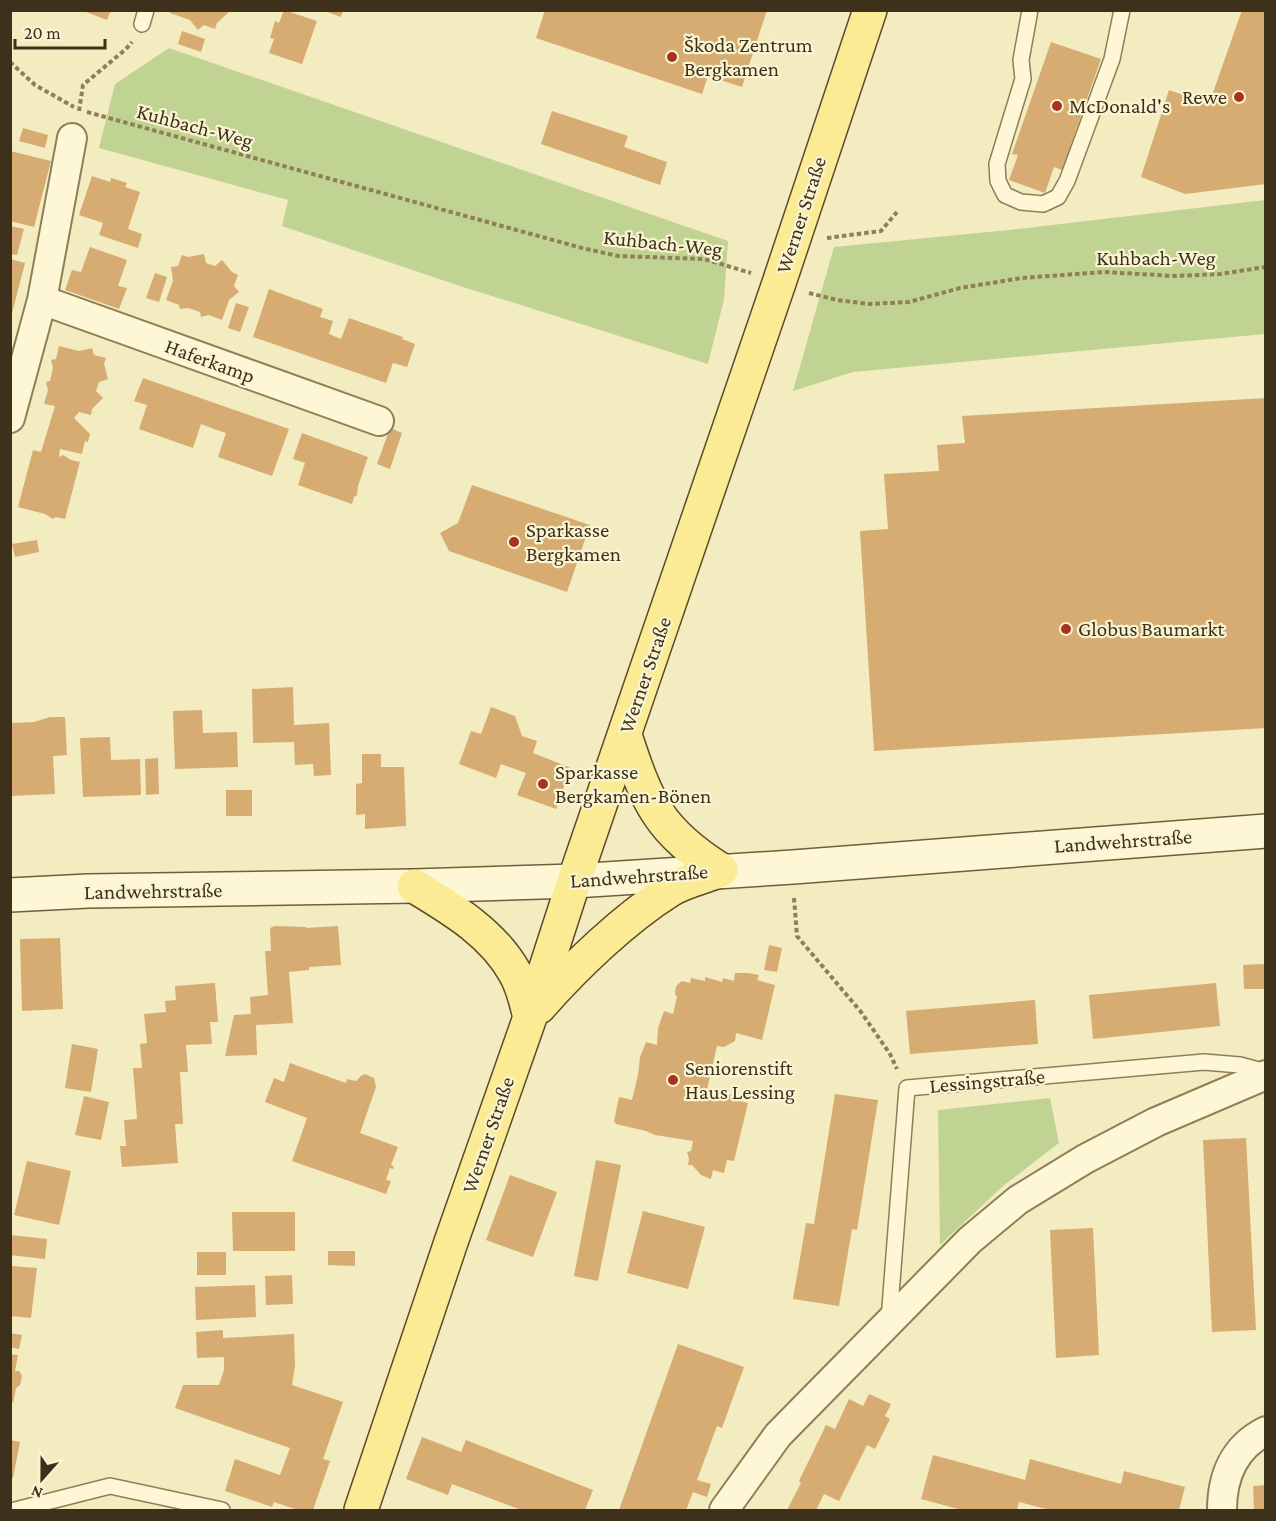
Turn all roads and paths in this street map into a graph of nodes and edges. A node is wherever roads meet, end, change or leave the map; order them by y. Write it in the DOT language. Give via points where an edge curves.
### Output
graph roads {
  1 [pos="870,10"];
  2 [pos="1122,10"];
  3 [pos="1028,16"];
  4 [pos="144,17"];
  5 [pos="10,62"];
  6 [pos="79,110"];
  7 [pos="72,138"];
  8 [pos="897,212"];
  9 [pos="792,243"];
  10 [pos="1266,267"];
  11 [pos="779,283"];
  12 [pos="42,300"];
  13 [pos="10,418"];
  14 [pos="379,421"];
  15 [pos="625,735"];
  16 [pos="1266,831"];
  17 [pos="793,867"];
  18 [pos="721,870"];
  19 [pos="574,881"];
  20 [pos="414,886"];
  21 [pos="10,895"];
  22 [pos="530,1017"];
  23 [pos="1266,1074"];
  24 [pos="907,1088"];
  25 [pos="889,1322"];
  26 [pos="1266,1431"];
  27 [pos="15,1510"];
  28 [pos="222,1510"];
  29 [pos="362,1510"];
  30 [pos="724,1510"];
  31 [pos="1222,1510"];
  1 -- 9 [label="main road, Werner Straße"];
  2 -- 3 [label="lane" via="1112,59 1067,181 1058,196 1043,204 1021,202 1005,195 998,181 997,164 1023,79 1021,60"];
  4 -- 6 [label="path" via="138,34 126,49 83,85"];
  5 -- 6 [label="path, Kuhbach-Weg" via="35,85"];
  6 -- 7 [label="path"];
  6 -- 11 [label="path, Kuhbach-Weg" via="582,248 618,256 704,259"];
  7 -- 12 [label="street"];
  8 -- 9 [label="path" via="881,231"];
  9 -- 11 [label="main road, Werner Straße"];
  10 -- 11 [label="path, Kuhbach-Weg" via="1176,276 1104,272 1022,278 960,288 909,302 869,304 837,300"];
  11 -- 15 [label="main road, Werner Straße"];
  12 -- 13 [label="street"];
  12 -- 14 [label="street, Haferkamp"];
  15 -- 18 [label="main road" via="639,779 657,814 692,852"];
  15 -- 19 [label="main road, Werner Straße"];
  16 -- 17 [label="main road, Landwehrstraße"];
  17 -- 18 [label="main road, Landwehrstraße"];
  17 -- 24 [label="path" via="797,936 861,1011"];
  18 -- 19 [label="main road, Landwehrstraße"];
  18 -- 22 [label="main road" via="672,889 636,914 568,975"];
  19 -- 20 [label="main road, Landwehrstraße"];
  19 -- 22 [label="main road, Werner Straße"];
  20 -- 21 [label="main road, Landwehrstraße"];
  20 -- 22 [label="main road" via="461,916 494,944 516,974"];
  22 -- 29 [label="main road, Werner Straße"];
  23 -- 24 [label="lane, Lessingstraße" via="1240,1065 1204,1062"];
  23 -- 25 [label="street, Lessingstraße" via="1156,1122 1017,1200 970,1240"];
  24 -- 25 [label="lane, Lessingstraße"];
  25 -- 30 [label="street, Lessingstraße" via="778,1436"];
  26 -- 31 [label="street" via="1235,1457 1224,1482"];
  27 -- 28 [label="lane" via="110,1486"];
}
